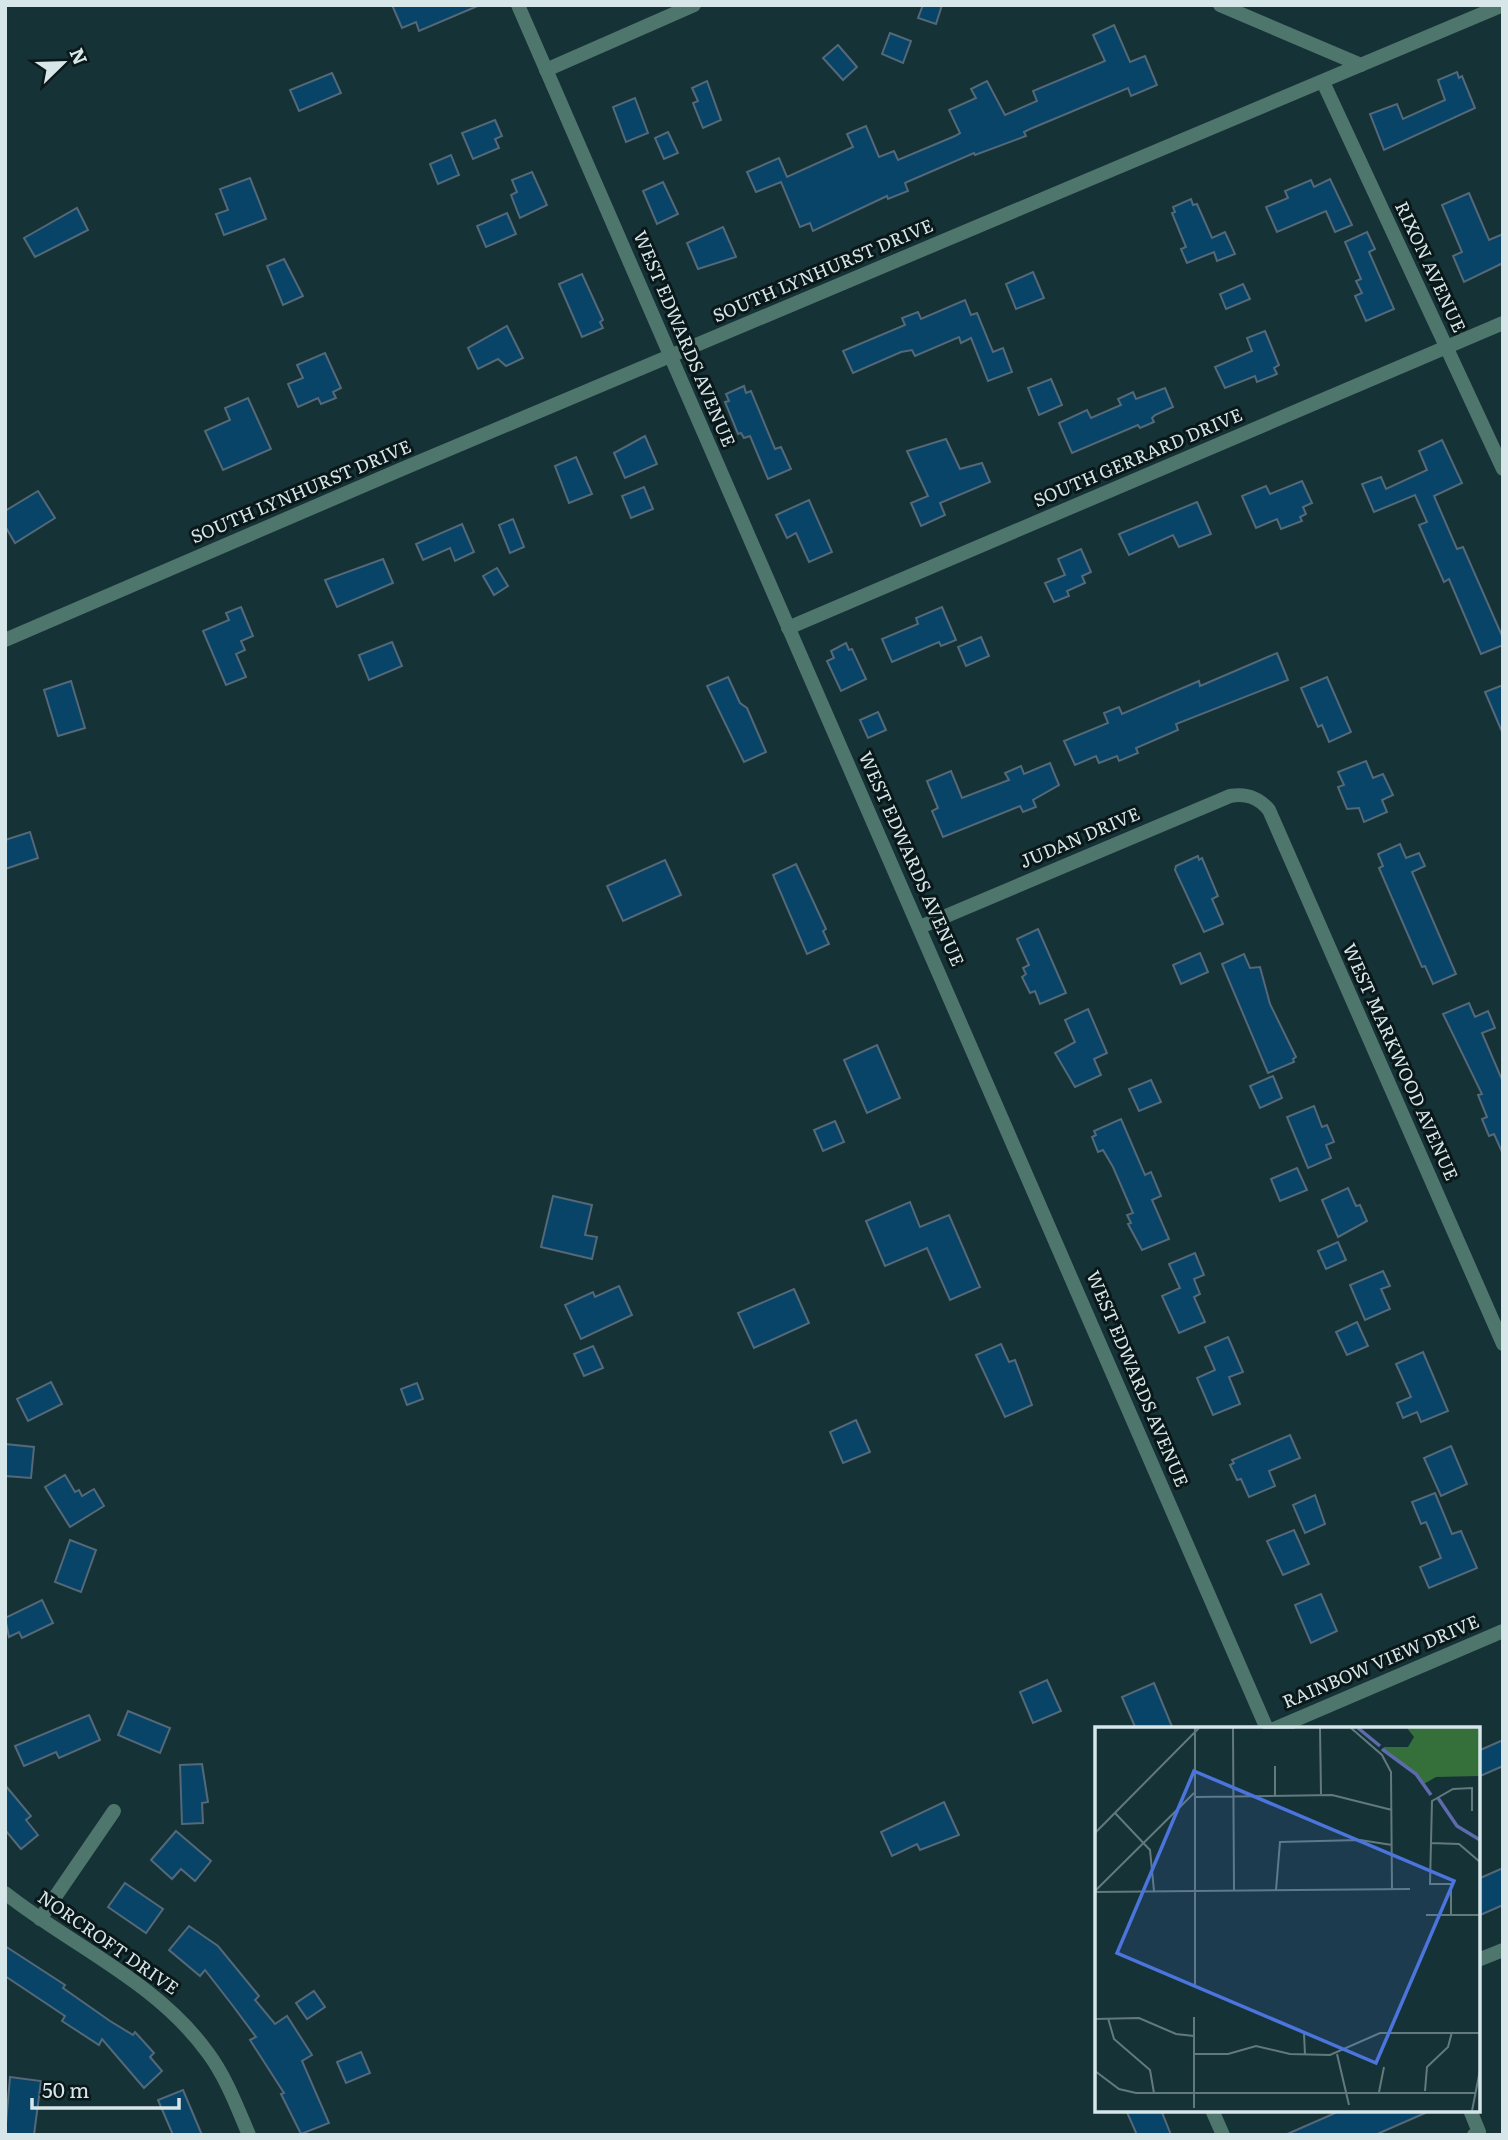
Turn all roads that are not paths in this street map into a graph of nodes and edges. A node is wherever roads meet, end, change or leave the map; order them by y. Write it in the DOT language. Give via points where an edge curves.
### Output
graph roads {
  1 [pos="518,5"];
  2 [pos="694,5"];
  3 [pos="1220,5"];
  4 [pos="1503,5"];
  5 [pos="1361,65"];
  6 [pos="546,70"];
  7 [pos="1323,82"];
  8 [pos="1503,323"];
  9 [pos="1446,348"];
  10 [pos="671,356"];
  11 [pos="1503,469"];
  12 [pos="788,628"];
  13 [pos="5,640"];
  14 [pos="1256,799"];
  15 [pos="920,926"];
  16 [pos="1503,1344"];
  17 [pos="1503,1631"];
  18 [pos="1266,1727"];
  19 [pos="1278,1727"];
  20 [pos="114,1811"];
  21 [pos="5,1893"];
  22 [pos="40,1919"];
  23 [pos="1503,1950"];
  24 [pos="1480,1959"];
  25 [pos="1213,2112"];
  26 [pos="1471,2112"];
  27 [pos="249,2135"];
  28 [pos="1223,2135"];
  29 [pos="1474,2135"];
  1 -- 6 [label="street, WEST EDWARDS AVENUE"];
  2 -- 6 [label="street"];
  3 -- 5 [label="street"];
  4 -- 5 [label="street, SOUTH LYNHURST DRIVE"];
  5 -- 7 [label="street, SOUTH LYNHURST DRIVE"];
  6 -- 10 [label="street, WEST EDWARDS AVENUE"];
  7 -- 9 [label="street, RIXON AVENUE"];
  7 -- 10 [label="street, SOUTH LYNHURST DRIVE"];
  8 -- 9 [label="street, SOUTH GERRARD DRIVE"];
  9 -- 11 [label="street, RIXON AVENUE"];
  9 -- 12 [label="street, SOUTH GERRARD DRIVE"];
  10 -- 12 [label="street, WEST EDWARDS AVENUE"];
  10 -- 13 [label="street, SOUTH LYNHURST DRIVE"];
  12 -- 15 [label="street, WEST EDWARDS AVENUE"];
  14 -- 15 [label="street, JUDAN DRIVE" via="1230,796"];
  14 -- 16 [label="street, WEST MARKWOOD AVENUE" via="1269,810"];
  15 -- 18 [label="street, WEST EDWARDS AVENUE"];
  17 -- 19 [label="street, RAINBOW VIEW DRIVE"];
  20 -- 22 [label="street"];
  21 -- 22 [label="street, NORCROFT DRIVE"];
  22 -- 27 [label="street, NORCROFT DRIVE" via="172,2011 208,2052"];
  23 -- 24 [label="street"];
  25 -- 28 [label="street"];
  26 -- 29 [label="street" via="1479,2132"];
}
